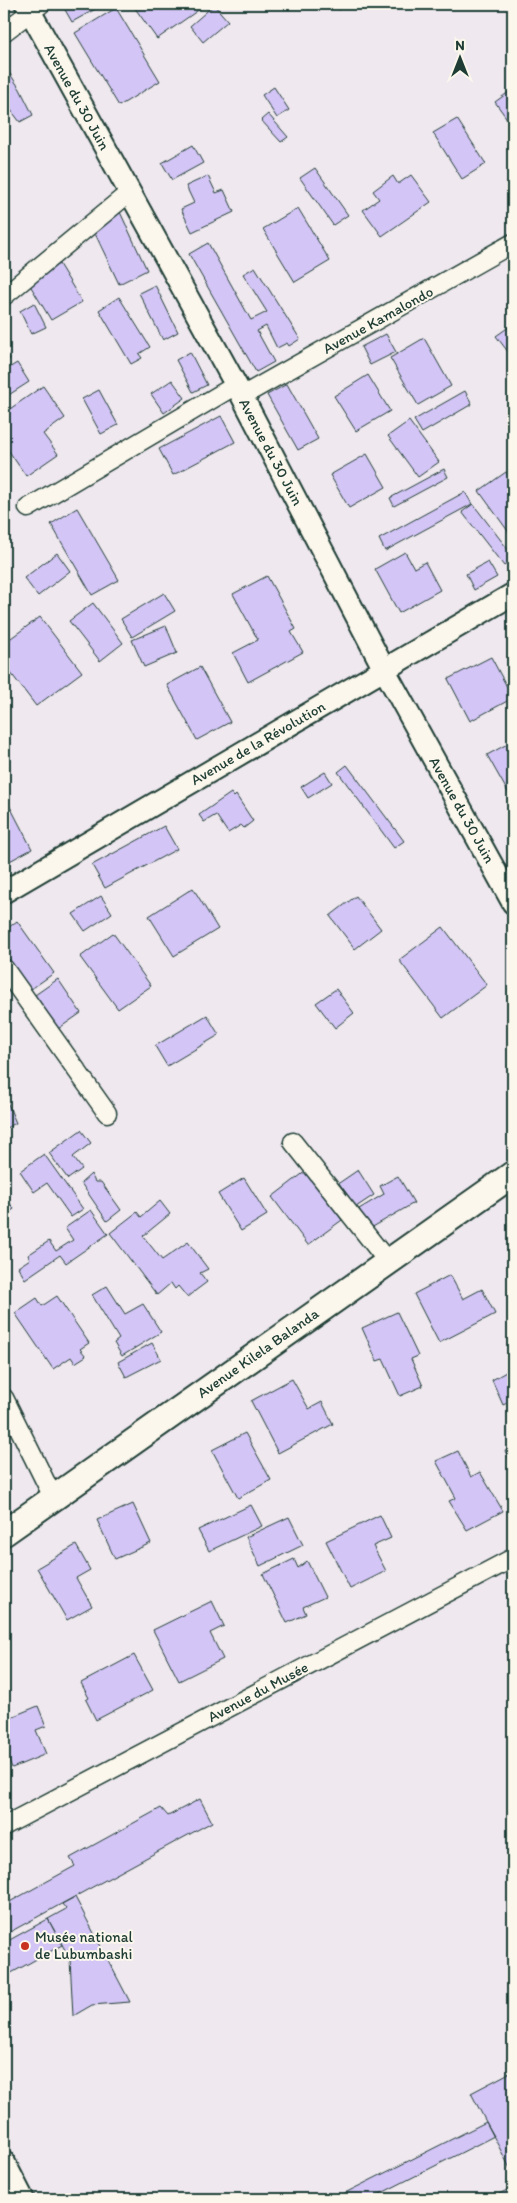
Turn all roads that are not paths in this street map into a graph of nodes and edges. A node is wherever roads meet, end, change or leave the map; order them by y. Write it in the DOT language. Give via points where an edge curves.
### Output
graph roads {
  1 [pos="32,6"];
  2 [pos="4,32"];
  3 [pos="130,192"];
  4 [pos="513,243"];
  5 [pos="4,296"];
  6 [pos="239,391"];
  7 [pos="28,508"];
  8 [pos="513,594"];
  9 [pos="384,669"];
  10 [pos="4,892"];
  11 [pos="513,903"];
  12 [pos="4,968"];
  13 [pos="107,1113"];
  14 [pos="293,1142"];
  15 [pos="513,1174"];
  16 [pos="388,1262"];
  17 [pos="4,1398"];
  18 [pos="53,1497"];
  19 [pos="4,1533"];
  20 [pos="513,1558"];
  21 [pos="4,1826"];
  22 [pos="4,2162"];
  23 [pos="23,2199"];
  1 -- 2 [label="street"];
  1 -- 3 [label="street, Avenue du 30 Juin"];
  3 -- 5 [label="street"];
  3 -- 6 [label="street, Avenue du 30 Juin"];
  4 -- 6 [label="street, Avenue Kamalondo"];
  6 -- 7 [label="street, Avenue Kamalondo"];
  6 -- 9 [label="street, Avenue du 30 Juin"];
  8 -- 9 [label="street, Avenue de la Révolution"];
  9 -- 10 [label="street, Avenue de la Révolution"];
  9 -- 11 [label="street, Avenue du 30 Juin"];
  12 -- 13 [label="street"];
  14 -- 16 [label="street"];
  15 -- 16 [label="main road, Avenue Kilela Balanda"];
  16 -- 18 [label="main road, Avenue Kilela Balanda"];
  17 -- 18 [label="street"];
  18 -- 19 [label="main road, Avenue Kilela Balanda"];
  20 -- 21 [label="street, Avenue du Musée"];
  22 -- 23 [label="street"];
}
